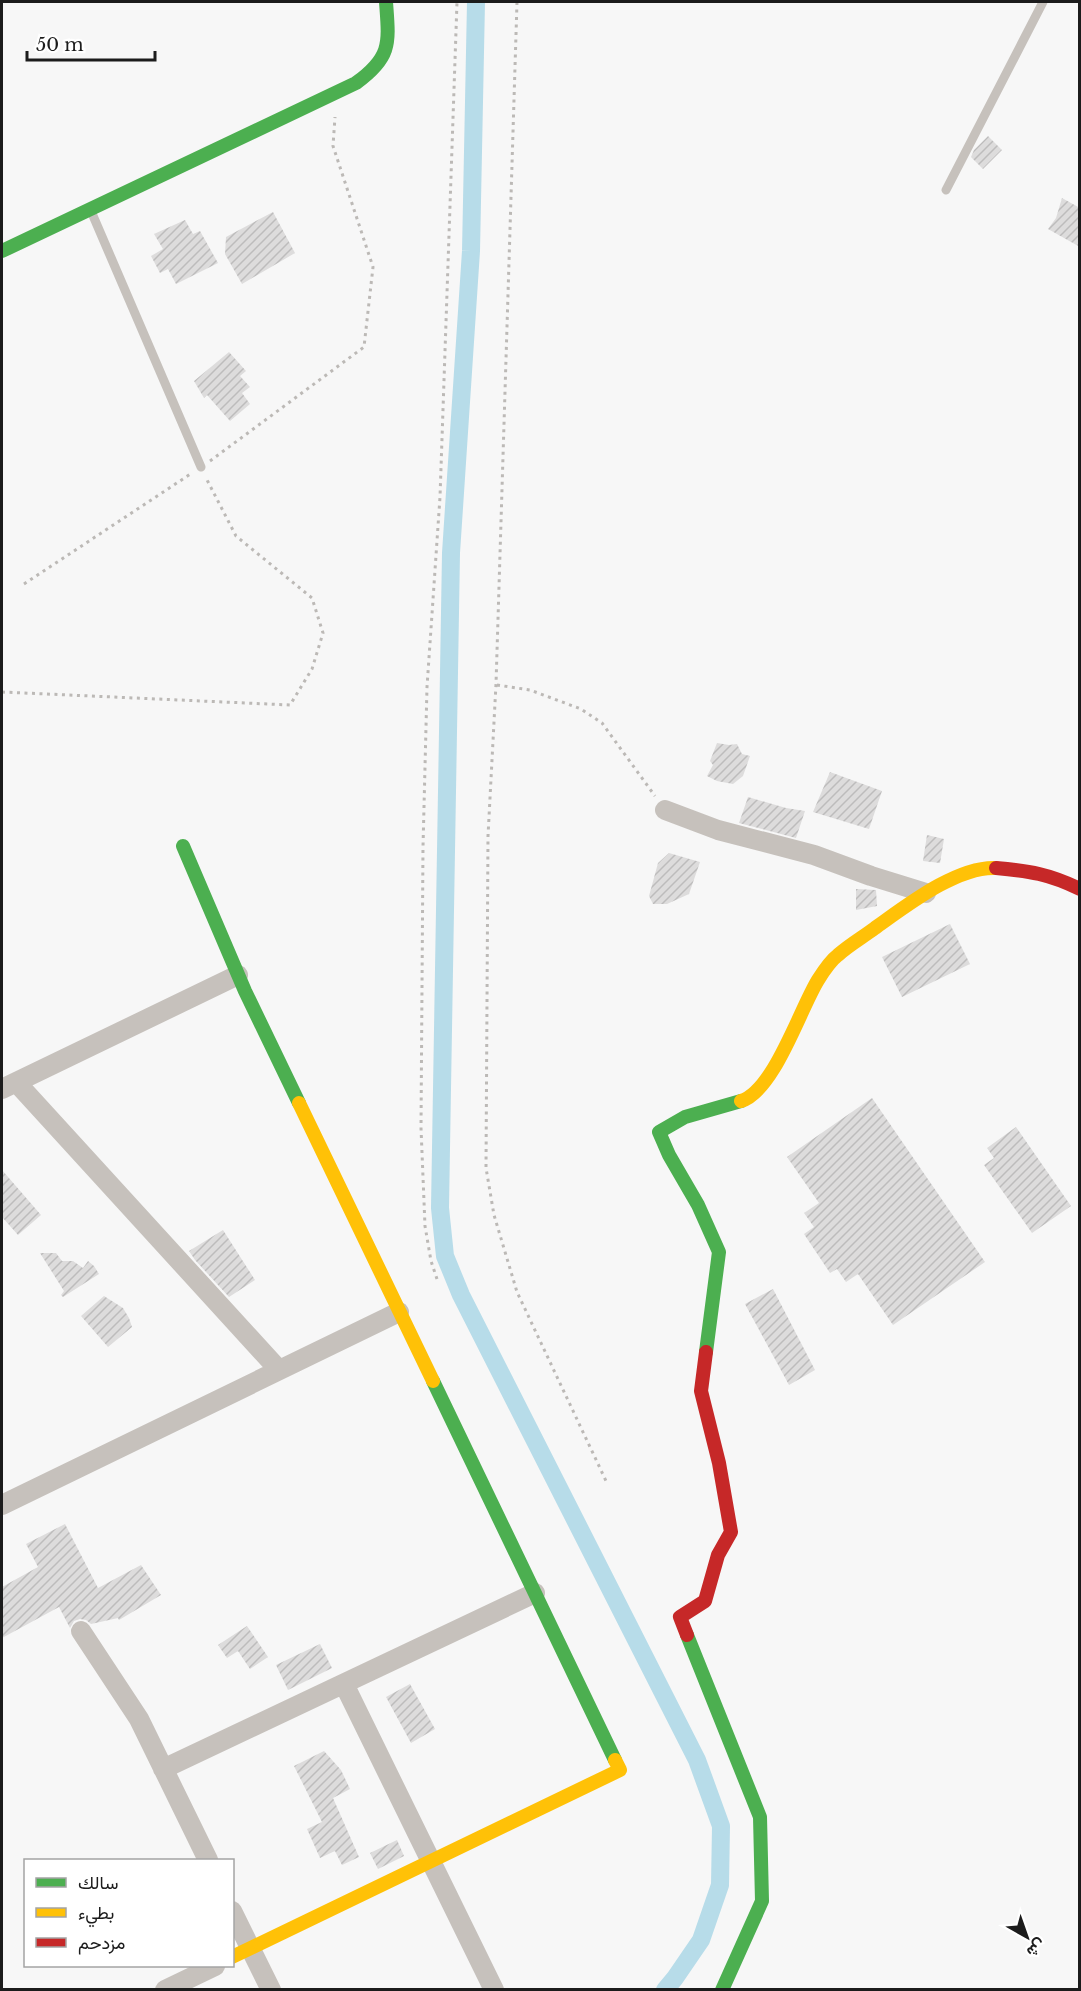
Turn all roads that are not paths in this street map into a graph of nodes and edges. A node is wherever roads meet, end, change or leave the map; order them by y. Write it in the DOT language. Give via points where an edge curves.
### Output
graph roads {
  1 [pos="386,2"];
  2 [pos="1043,2"];
  3 [pos="946,190"];
  4 [pos="91,209"];
  5 [pos="2,251"];
  6 [pos="201,467"];
  7 [pos="665,810"];
  8 [pos="183,846"];
  9 [pos="1080,889"];
  10 [pos="926,893"];
  11 [pos="238,975"];
  12 [pos="9,1086"];
  13 [pos="399,1312"];
  14 [pos="279,1370"];
  15 [pos="2,1505"];
  16 [pos="535,1593"];
  17 [pos="81,1631"];
  18 [pos="344,1684"];
  19 [pos="163,1769"];
  20 [pos="208,1859"];
  21 [pos="431,1861"];
  22 [pos="234,1915"];
  23 [pos="250,1948"];
  24 [pos="234,1956"];
  25 [pos="211,1967"];
  26 [pos="165,1989"];
  27 [pos="270,1989"];
  28 [pos="494,1989"];
  29 [pos="722,1989"];
  1 -- 4 [label="street" via="387,49 381,63 369,74"];
  2 -- 3 [label="lane"];
  4 -- 5 [label="street"];
  4 -- 6 [label="lane"];
  7 -- 10 [label="street"];
  8 -- 11 [label="street"];
  9 -- 10 [label="street" via="1021,870 988,868 950,879"];
  10 -- 29 [label="street" via="836,957 818,980 768,1079 746,1099 685,1117 659,1132 719,1252 701,1391 731,1532 718,1555 705,1601 680,1617 760,1817 762,1901"];
  11 -- 12 [label="street"];
  11 -- 13 [label="street"];
  12 -- 14 [label="street"];
  13 -- 14 [label="street"];
  13 -- 16 [label="street"];
  14 -- 15 [label="street"];
  16 -- 18 [label="street"];
  16 -- 21 [label="street" via="620,1770"];
  17 -- 19 [label="street" via="139,1719"];
  18 -- 19 [label="street"];
  18 -- 21 [label="street"];
  19 -- 20 [label="street"];
  21 -- 23 [label="street"];
  21 -- 28 [label="street"];
  22 -- 23 [label="street"];
  23 -- 24 [label="street"];
  23 -- 27 [label="street"];
  25 -- 26 [label="street"];
}
